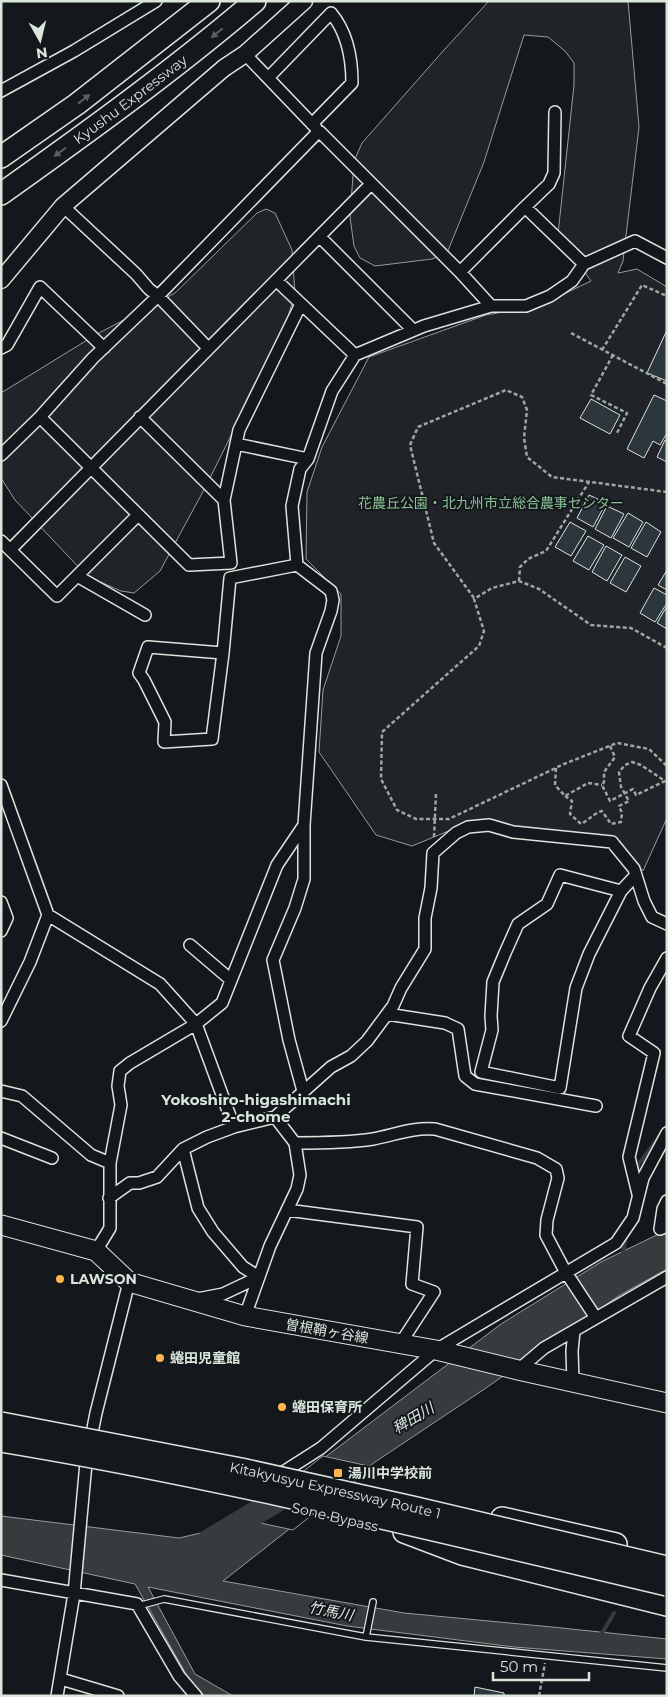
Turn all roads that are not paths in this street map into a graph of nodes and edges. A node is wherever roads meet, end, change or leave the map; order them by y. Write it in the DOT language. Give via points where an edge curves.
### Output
graph roads {
  1 [pos="156,1"];
  2 [pos="209,1"];
  3 [pos="255,1"];
  4 [pos="304,1"];
  5 [pos="245,54"];
  6 [pos="268,78"];
  7 [pos="1,91"];
  8 [pos="555,112"];
  9 [pos="316,127"];
  10 [pos="1,157"];
  11 [pos="371,184"];
  12 [pos="1,194"];
  13 [pos="63,206"];
  14 [pos="526,207"];
  15 [pos="320,237"];
  16 [pos="667,258"];
  17 [pos="584,264"];
  18 [pos="460,272"];
  19 [pos="1,280"];
  20 [pos="277,281"];
  21 [pos="158,296"];
  22 [pos="301,304"];
  23 [pos="491,306"];
  24 [pos="413,330"];
  25 [pos="1,348"];
  26 [pos="104,348"];
  27 [pos="208,348"];
  28 [pos="354,355"];
  29 [pos="40,417"];
  30 [pos="140,417"];
  31 [pos="236,444"];
  32 [pos="1,454"];
  33 [pos="308,459"];
  34 [pos="90,468"];
  35 [pos="224,500"];
  36 [pos="138,515"];
  37 [pos="1,541"];
  38 [pos="10,550"];
  39 [pos="297,565"];
  40 [pos="77,576"];
  41 [pos="145,614"];
  42 [pos="223,653"];
  43 [pos="1,785"];
  44 [pos="304,825"];
  45 [pos="636,875"];
  46 [pos="621,891"];
  47 [pos="1,902"];
  48 [pos="48,915"];
  49 [pos="667,924"];
  50 [pos="1,931"];
  51 [pos="190,944"];
  52 [pos="667,958"];
  53 [pos="231,980"];
  54 [pos="387,1014"];
  55 [pos="1,1021"];
  56 [pos="196,1024"];
  57 [pos="1,1091"];
  58 [pos="303,1091"];
  59 [pos="596,1106"];
  60 [pos="275,1117"];
  61 [pos="234,1127"];
  62 [pos="667,1133"];
  63 [pos="1,1138"];
  64 [pos="295,1143"];
  65 [pos="183,1149"];
  66 [pos="52,1158"];
  67 [pos="110,1163"];
  68 [pos="109,1198"];
  69 [pos="638,1198"];
  70 [pos="667,1201"];
  71 [pos="287,1210"];
  72 [pos="1,1225"];
  73 [pos="667,1226"];
  74 [pos="96,1251"];
  75 [pos="567,1274"];
  76 [pos="259,1277"];
  77 [pos="667,1277"];
  78 [pos="129,1282"];
  79 [pos="189,1300"];
  80 [pos="245,1316"];
  81 [pos="596,1318"];
  82 [pos="574,1331"];
  83 [pos="400,1344"];
  84 [pos="440,1351"];
  85 [pos="518,1370"];
  86 [pos="573,1382"];
  87 [pos="667,1402"];
  88 [pos="1,1418"];
  89 [pos="1,1423"];
  90 [pos="92,1434"];
  91 [pos="1,1440"];
  92 [pos="1,1448"];
  93 [pos="86,1463"];
  94 [pos="289,1472"];
  95 [pos="390,1492"];
  96 [pos="404,1532"];
  97 [pos="667,1557"];
  98 [pos="667,1567"];
  99 [pos="667,1577"];
  100 [pos="1,1580"];
  101 [pos="667,1585"];
  102 [pos="74,1594"];
  103 [pos="667,1595"];
  104 [pos="373,1602"];
  105 [pos="138,1606"];
  106 [pos="667,1606"];
  107 [pos="366,1637"];
  108 [pos="667,1668"];
  109 [pos="61,1679"];
  110 [pos="57,1696"];
  111 [pos="118,1696"];
  112 [pos="196,1696"];
  1 -- 7 [label="street"];
  10 -- 2 [label="highway, Kyushu Expressway, one-way" via="77,104"];
  3 -- 12 [label="highway, Kyushu Expressway, one-way" via="96,126"];
  4 -- 5 [label="street"];
  5 -- 6 [label="street"];
  5 -- 13 [label="street" via="224,68"];
  6 -- 9 [label="street"];
  6 -- 9 [label="street" via="331,12 340,23 352,64 352,83"];
  8 -- 14 [label="street" via="554,173 549,184"];
  9 -- 11 [label="street"];
  9 -- 21 [label="street"];
  11 -- 15 [label="street"];
  11 -- 18 [label="street"];
  13 -- 19 [label="street"];
  13 -- 21 [label="street"];
  14 -- 17 [label="street"];
  14 -- 18 [label="street"];
  15 -- 20 [label="street"];
  15 -- 24 [label="street"];
  16 -- 17 [label="street" via="636,241"];
  17 -- 23 [label="street" via="572,281 550,296 526,306"];
  18 -- 23 [label="street"];
  20 -- 22 [label="street"];
  20 -- 27 [label="street"];
  21 -- 26 [label="street"];
  21 -- 27 [label="street"];
  22 -- 28 [label="street"];
  22 -- 31 [label="street" via="239,430"];
  23 -- 24 [label="street"];
  24 -- 28 [label="street"];
  25 -- 26 [label="street" via="7,345 40,287"];
  26 -- 29 [label="street"];
  27 -- 30 [label="street"];
  28 -- 33 [label="street" via="332,391"];
  29 -- 32 [label="street"];
  29 -- 34 [label="street"];
  30 -- 34 [label="street"];
  30 -- 35 [label="street"];
  31 -- 33 [label="street"];
  31 -- 35 [label="street"];
  33 -- 39 [label="street" via="300,469 292,506"];
  34 -- 36 [label="street"];
  34 -- 38 [label="street"];
  35 -- 36 [label="street" via="231,563 189,565"];
  36 -- 40 [label="street"];
  37 -- 38 [label="street"];
  38 -- 40 [label="street" via="57,596"];
  39 -- 42 [label="street" via="230,578"];
  39 -- 44 [label="street" via="331,591 333,600 316,653"];
  40 -- 41 [label="street"];
  42 -- 42 [label="street" via="148,647 138,672 165,722 164,742 212,738"];
  43 -- 48 [label="street"];
  44 -- 53 [label="street" via="277,865"];
  44 -- 58 [label="street" via="304,879 273,960"];
  45 -- 46 [label="street"];
  45 -- 49 [label="street" via="652,917"];
  45 -- 54 [label="street" via="612,842 512,832 489,825 468,827 456,833 433,853 425,918 425,949"];
  46 -- 46 [label="street" via="560,875 547,904 518,924 493,982 492,1030 481,1072 560,1088 576,988 589,954"];
  47 -- 50 [label="street" via="7,918"];
  48 -- 55 [label="street" via="30,962"];
  48 -- 56 [label="street" via="160,984"];
  51 -- 53 [label="street"];
  52 -- 69 [label="street" via="650,988 630,1036 654,1054 629,1157"];
  53 -- 56 [label="street" via="222,1003"];
  54 -- 58 [label="street" via="351,1056 331,1067"];
  54 -- 59 [label="street" via="458,1029 465,1076 475,1084"];
  56 -- 61 [label="street"];
  56 -- 67 [label="street" via="120,1072 121,1105"];
  57 -- 67 [label="street" via="22,1096 91,1155"];
  58 -- 60 [label="street"];
  60 -- 61 [label="street"];
  60 -- 64 [label="street"];
  61 -- 65 [label="street"];
  62 -- 69 [label="street" via="643,1178"];
  63 -- 66 [label="street"];
  64 -- 71 [label="street" via="300,1175"];
  64 -- 75 [label="street" via="360,1140 393,1136 420,1128 435,1129 537,1158 556,1168 558,1178 546,1235"];
  65 -- 68 [label="street" via="157,1177 130,1183"];
  65 -- 76 [label="street" via="198,1208 213,1232 243,1267"];
  67 -- 68 [label="street"];
  68 -- 74 [label="street" via="110,1228"];
  69 -- 75 [label="street" via="633,1218 616,1243"];
  70 -- 73 [label="street" via="660,1229"];
  71 -- 76 [label="street"];
  71 -- 83 [label="street" via="417,1227 412,1284 434,1292"];
  72 -- 74 [label="main road, 曽根鞘ヶ谷線"];
  74 -- 78 [label="main road, 曽根鞘ヶ谷線"];
  75 -- 81 [label="street"];
  75 -- 84 [label="street"];
  76 -- 79 [label="street" via="223,1294"];
  76 -- 80 [label="street"];
  77 -- 81 [label="street"];
  78 -- 79 [label="main road, 曽根鞘ヶ谷線"];
  78 -- 90 [label="street"];
  79 -- 80 [label="main road, 曽根鞘ヶ谷線"];
  80 -- 83 [label="main road, 曽根鞘ヶ谷線"];
  81 -- 82 [label="street"];
  82 -- 85 [label="street" via="544,1348"];
  82 -- 86 [label="street"];
  83 -- 84 [label="main road, 曽根鞘ヶ谷線"];
  84 -- 85 [label="main road, 曽根鞘ヶ谷線"];
  84 -- 94 [label="street"];
  85 -- 86 [label="main road, 曽根鞘ヶ谷線"];
  86 -- 87 [label="main road, 曽根鞘ヶ谷線"];
  88 -- 90 [label="highway"];
  89 -- 98 [label="highway, Kitakyusyu Expressway Route 1, bridge" via="241,1469"];
  90 -- 93 [label="street"];
  90 -- 94 [label="highway" via="221,1456"];
  91 -- 101 [label="highway, Kitakyusyu Expressway Route 1, bridge" via="233,1485"];
  92 -- 93 [label="highway, Sone Bypass"];
  93 -- 96 [label="highway, Sone Bypass"];
  93 -- 102 [label="street"];
  94 -- 95 [label="highway"];
  95 -- 97 [label="highway"];
  95 -- 99 [label="highway" via="554,1549"];
  96 -- 103 [label="highway, Sone Bypass"];
  96 -- 106 [label="highway" via="462,1554"];
  100 -- 102 [label="street"];
  102 -- 105 [label="street"];
  102 -- 109 [label="street"];
  104 -- 107 [label="lane"];
  105 -- 107 [label="lane" via="164,1599"];
  105 -- 112 [label="street" via="179,1676"];
  107 -- 108 [label="lane"];
  109 -- 110 [label="street"];
  109 -- 111 [label="street"];
}
